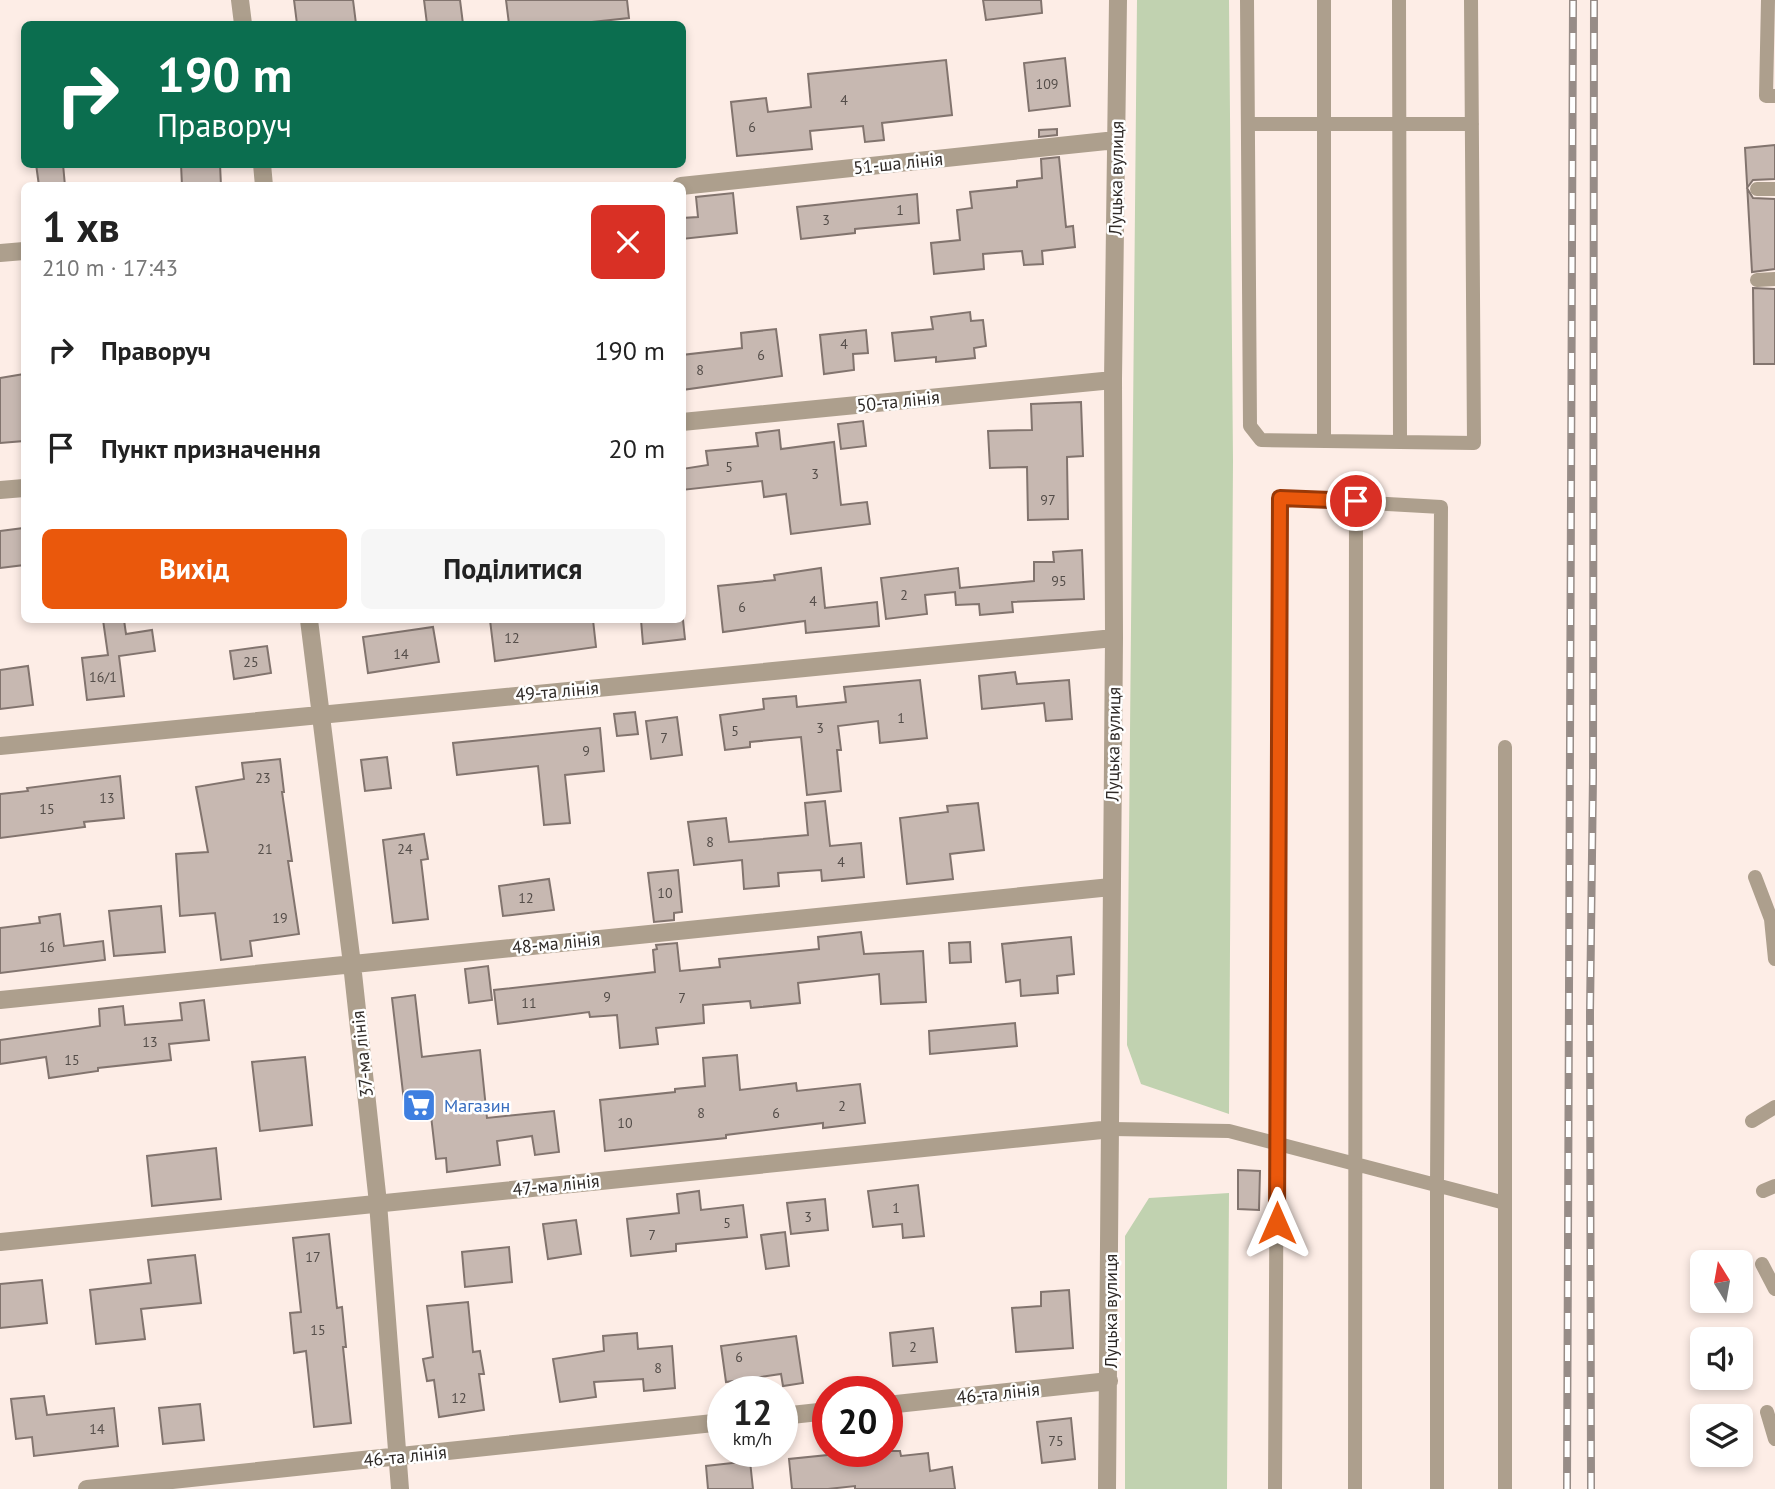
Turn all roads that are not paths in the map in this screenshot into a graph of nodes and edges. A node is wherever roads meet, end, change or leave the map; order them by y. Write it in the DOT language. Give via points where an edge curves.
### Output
graph roads {
  1 [pos="240,0"];
  2 [pos="1118,0"];
  3 [pos="1247,0"];
  4 [pos="1324,0"];
  5 [pos="1399,0"];
  6 [pos="1471,0"];
  7 [pos="1768,0"];
  8 [pos="243,21"];
  9 [pos="1775,96"];
  10 [pos="1324,123"];
  11 [pos="1248,124"];
  12 [pos="1400,124"];
  13 [pos="1472,124"];
  14 [pos="1116,140"];
  15 [pos="686,185"];
  16 [pos="1775,189"];
  17 [pos="1757,190"];
  18 [pos="21,251"];
  19 [pos="0,253"];
  20 [pos="1775,279"];
  21 [pos="1757,280"];
  22 [pos="1113,380"];
  23 [pos="686,422"];
  24 [pos="1324,441"];
  25 [pos="1401,442"];
  26 [pos="21,488"];
  27 [pos="0,490"];
  28 [pos="1356,501"];
  29 [pos="309,623"];
  30 [pos="1114,638"];
  31 [pos="319,713"];
  32 [pos="0,746"];
  33 [pos="1505,747"];
  34 [pos="1755,877"];
  35 [pos="1111,887"];
  36 [pos="1775,959"];
  37 [pos="352,964"];
  38 [pos="0,1000"];
  39 [pos="1775,1107"];
  40 [pos="1752,1121"];
  41 [pos="1112,1129"];
  42 [pos="1277,1143"];
  43 [pos="1355,1164"];
  44 [pos="1437,1185"];
  45 [pos="378,1203"];
  46 [pos="1505,1203"];
  47 [pos="0,1242"];
  48 [pos="1762,1264"];
  49 [pos="1775,1289"];
  50 [pos="1110,1381"];
  51 [pos="903,1403"];
  52 [pos="1767,1412"];
  53 [pos="707,1424"];
  54 [pos="1775,1438"];
  55 [pos="397,1456"];
  56 [pos="87,1489"];
  57 [pos="400,1489"];
  58 [pos="1107,1489"];
  59 [pos="1275,1489"];
  60 [pos="1355,1489"];
  61 [pos="1437,1489"];
  62 [pos="1505,1489"];
  1 -- 8 [label="street"];
  2 -- 14 [label="street, Луцька вулиця"];
  3 -- 11 [label="lane"];
  4 -- 10 [label="lane"];
  5 -- 12 [label="lane"];
  6 -- 13 [label="lane"];
  7 -- 9 [label="lane" via="1766,96"];
  10 -- 11 [label="lane"];
  10 -- 12 [label="lane"];
  10 -- 24 [label="lane"];
  11 -- 24 [label="lane" via="1250,426 1261,440"];
  12 -- 13 [label="lane"];
  12 -- 25 [label="lane"];
  13 -- 25 [label="lane" via="1474,443"];
  14 -- 15 [label="street, 51-ша лінія"];
  14 -- 22 [label="street, Луцька вулиця"];
  16 -- 17 [label="lane"];
  18 -- 19 [label="street"];
  20 -- 21 [label="lane"];
  22 -- 23 [label="street, 50-та лінія"];
  22 -- 30 [label="street, Луцька вулиця"];
  24 -- 25 [label="lane"];
  26 -- 27 [label="street"];
  28 -- 42 [label="lane" via="1280,498"];
  28 -- 43 [label="lane"];
  28 -- 44 [label="lane" via="1441,507"];
  29 -- 31 [label="street, 37-ма лінія"];
  30 -- 31 [label="street, 49-та лінія"];
  30 -- 35 [label="street, Луцька вулиця"];
  31 -- 32 [label="street, 49-та лінія"];
  31 -- 37 [label="street, 37-ма лінія"];
  33 -- 46 [label="lane"];
  34 -- 36 [label="lane" via="1771,919"];
  35 -- 37 [label="street, 48-ма лінія"];
  35 -- 41 [label="street, Луцька вулиця"];
  37 -- 38 [label="street, 48-ма лінія"];
  37 -- 45 [label="street, 37-ма лінія"];
  39 -- 40 [label="lane"];
  41 -- 42 [label="lane" via="1229,1131"];
  41 -- 45 [label="street, 47-ма лінія"];
  41 -- 50 [label="street, Луцька вулиця"];
  42 -- 43 [label="lane"];
  42 -- 59 [label="lane"];
  43 -- 44 [label="lane"];
  43 -- 60 [label="lane"];
  44 -- 46 [label="lane"];
  44 -- 61 [label="lane"];
  45 -- 47 [label="street, 47-ма лінія"];
  45 -- 55 [label="street, 37-ма лінія"];
  46 -- 62 [label="lane"];
  48 -- 49 [label="lane"];
  50 -- 51 [label="street, 46-та лінія"];
  50 -- 58 [label="street, Луцька вулиця"];
  52 -- 54 [label="lane"];
  53 -- 55 [label="street, 46-та лінія"];
  55 -- 56 [label="street, 46-та лінія"];
  55 -- 57 [label="street, 37-ма лінія"];
}
